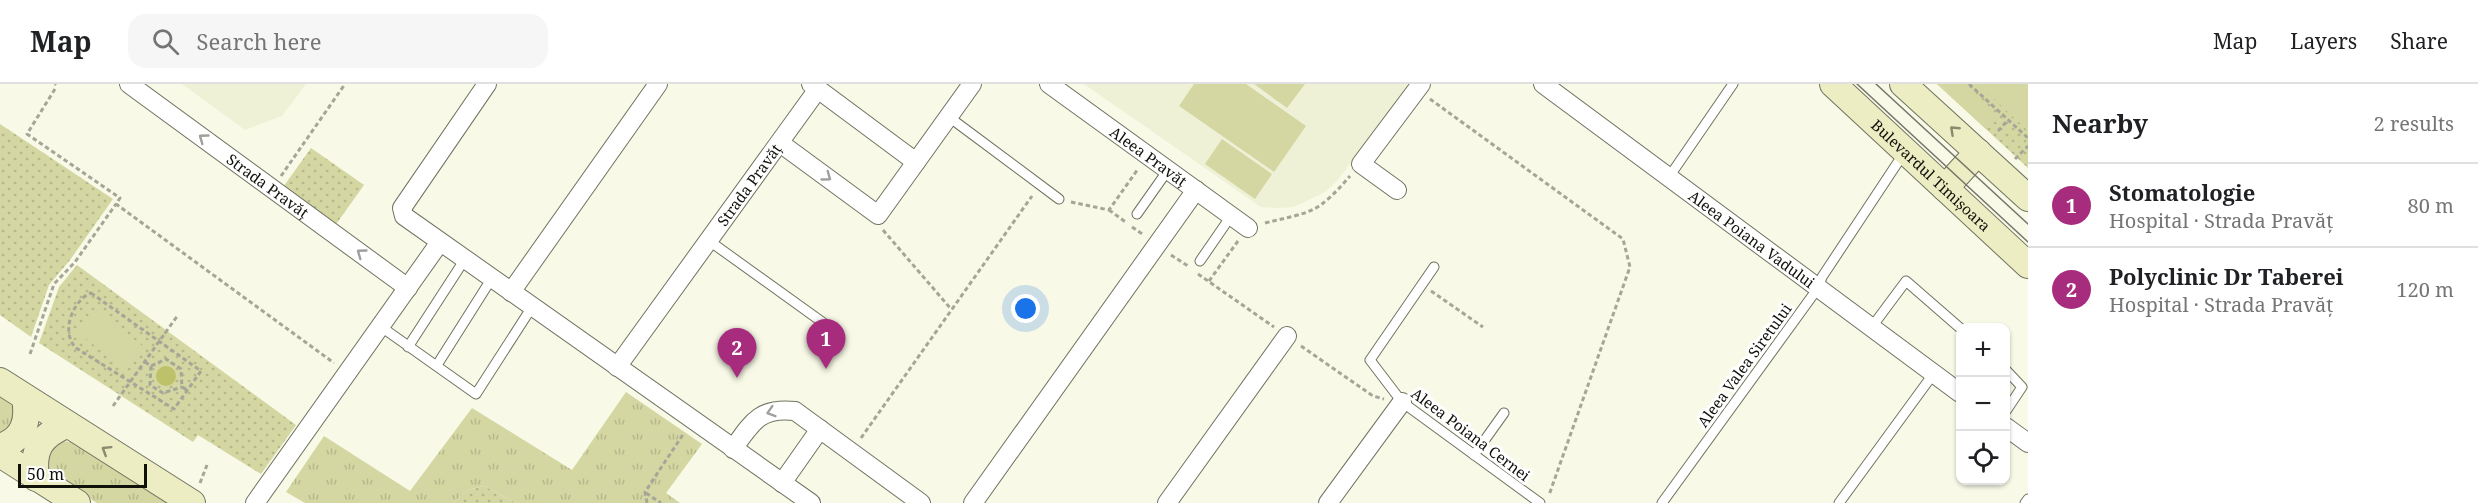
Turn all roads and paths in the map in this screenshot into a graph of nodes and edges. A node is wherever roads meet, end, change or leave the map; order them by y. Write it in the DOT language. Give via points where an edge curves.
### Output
graph roads {
  1 [pos="129,84"];
  2 [pos="345,84"];
  3 [pos="487,84"];
  4 [pos="658,84"];
  5 [pos="972,84"];
  6 [pos="1049,84"];
  7 [pos="1543,84"];
  8 [pos="1733,84"];
  9 [pos="1833,84"];
  10 [pos="1903,84"];
  11 [pos="1969,84"];
  12 [pos="56,86"];
  13 [pos="814,87"];
  14 [pos="1419,87"];
  15 [pos="949,117"];
  16 [pos="2008,120"];
  17 [pos="1998,131"];
  18 [pos="2028,138"];
  19 [pos="780,142"];
  20 [pos="2028,146"];
  21 [pos="1905,151"];
  22 [pos="1978,152"];
  23 [pos="1148,155"];
  24 [pos="916,162"];
  25 [pos="1361,164"];
  26 [pos="2010,165"];
  27 [pos="1168,170"];
  28 [pos="1669,177"];
  29 [pos="1040,184"];
  30 [pos="272,188"];
  31 [pos="1945,188"];
  32 [pos="1196,190"];
  33 [pos="1397,190"];
  34 [pos="2028,198"];
  35 [pos="1059,199"];
  36 [pos="116,204"];
  37 [pos="1109,210"];
  38 [pos="1137,214"];
  39 [pos="878,215"];
  40 [pos="1231,216"];
  41 [pos="1248,228"];
  42 [pos="708,240"];
  43 [pos="440,242"];
  44 [pos="1157,244"];
  45 [pos="465,259"];
  46 [pos="1200,261"];
  47 [pos="2028,265"];
  48 [pos="1434,267"];
  49 [pos="492,278"];
  50 [pos="1209,281"];
  51 [pos="1422,285"];
  52 [pos="408,288"];
  53 [pos="1818,288"];
  54 [pos="511,292"];
  55 [pos="532,307"];
  56 [pos="951,309"];
  57 [pos="178,315"];
  58 [pos="1956,325"];
  59 [pos="380,326"];
  60 [pos="1483,327"];
  61 [pos="1871,328"];
  62 [pos="836,332"];
  63 [pos="1287,336"];
  64 [pos="408,346"];
  65 [pos="30,354"];
  66 [pos="145,362"];
  67 [pos="437,365"];
  68 [pos="150,366"];
  69 [pos="617,367"];
  70 [pos="347,373"];
  71 [pos="1934,374"];
  72 [pos="2010,374"];
  73 [pos="0,381"];
  74 [pos="182,387"];
  75 [pos="187,390"];
  76 [pos="1956,390"];
  77 [pos="25,398"];
  78 [pos="1402,402"];
  79 [pos="2010,405"];
  80 [pos="113,406"];
  81 [pos="1504,413"];
  82 [pos="693,420"];
  83 [pos="66,425"];
  84 [pos="820,429"];
  85 [pos="2010,430"];
  86 [pos="2028,443"];
  87 [pos="0,447"];
  88 [pos="733,449"];
  89 [pos="851,452"];
  90 [pos="0,454"];
  91 [pos="1474,455"];
  92 [pos="207,465"];
  93 [pos="36,478"];
  94 [pos="782,483"];
  95 [pos="645,492"];
  96 [pos="196,494"];
  97 [pos="76,503"];
  98 [pos="255,503"];
  99 [pos="647,503"];
  100 [pos="661,503"];
  101 [pos="811,503"];
  102 [pos="921,503"];
  103 [pos="973,503"];
  104 [pos="1167,503"];
  105 [pos="1328,503"];
  106 [pos="1540,503"];
  107 [pos="1546,503"];
  108 [pos="1662,503"];
  109 [pos="1839,503"];
  30 -- 1 [label="street, Strada Pravăț, one-way"];
  2 -- 30 [label="path"];
  3 -- 43 [label="street" via="402,208 404,216"];
  4 -- 54 [label="street"];
  5 -- 15 [label="street"];
  6 -- 23 [label="street, Aleea Pravăț"];
  7 -- 28 [label="street, Aleea Poiana Vadului"];
  8 -- 28 [label="lane"];
  9 -- 21 [label="main road, Bulevardul Timișoara"];
  22 -- 10 [label="main road, one-way"];
  11 -- 16 [label="path"];
  12 -- 36 [label="path" via="27,134 120,198"];
  13 -- 19 [label="street, Strada Pravăț"];
  13 -- 24 [label="street"];
  14 -- 25 [label="street"];
  14 -- 107 [label="path" via="1623,239 1630,267"];
  15 -- 24 [label="street"];
  15 -- 29 [label="lane"];
  16 -- 17 [label="path"];
  16 -- 18 [label="path"];
  19 -- 39 [label="street, one-way"];
  19 -- 42 [label="street, Strada Pravăț"];
  20 -- 26 [label="path"];
  21 -- 31 [label="main road, Bulevardul Timișoara"];
  21 -- 53 [label="lane, Aleea Valea Siretului"];
  22 -- 31 [label="main road"];
  22 -- 34 [label="main road"];
  23 -- 27 [label="street, Aleea Pravăț"];
  23 -- 37 [label="path"];
  24 -- 39 [label="street"];
  25 -- 33 [label="street"];
  25 -- 41 [label="path" via="1323,206"];
  27 -- 32 [label="street, Aleea Pravăț"];
  27 -- 38 [label="lane"];
  28 -- 53 [label="street, Aleea Poiana Vadului"];
  29 -- 35 [label="lane"];
  29 -- 56 [label="path"];
  52 -- 30 [label="street, Strada Pravăț, one-way"];
  31 -- 47 [label="main road, Bulevardul Timișoara"];
  32 -- 40 [label="street, Aleea Pravăț"];
  32 -- 44 [label="street"];
  35 -- 37 [label="path"];
  36 -- 65 [label="path" via="75,262 54,284"];
  36 -- 70 [label="path"];
  37 -- 44 [label="path"];
  39 -- 56 [label="path" via="881,228"];
  40 -- 41 [label="street, Aleea Pravăț"];
  40 -- 46 [label="lane"];
  41 -- 50 [label="path"];
  42 -- 62 [label="lane"];
  42 -- 69 [label="street, Strada Pravăț"];
  43 -- 45 [label="street"];
  43 -- 52 [label="street"];
  44 -- 50 [label="path"];
  44 -- 103 [label="street"];
  45 -- 49 [label="street"];
  45 -- 64 [label="lane"];
  48 -- 51 [label="lane, Aleea Poiana Cernei"];
  49 -- 54 [label="street"];
  49 -- 67 [label="lane"];
  50 -- 63 [label="path"];
  51 -- 60 [label="path"];
  51 -- 78 [label="lane, Aleea Poiana Cernei" via="1370,360"];
  52 -- 59 [label="street"];
  53 -- 61 [label="street, Aleea Poiana Vadului"];
  53 -- 108 [label="lane, Aleea Valea Siretului"];
  54 -- 55 [label="street"];
  55 -- 67 [label="lane" via="476,394"];
  55 -- 69 [label="street"];
  56 -- 89 [label="path"];
  57 -- 66 [label="path"];
  58 -- 61 [label="lane" via="1906,281"];
  59 -- 64 [label="lane"];
  59 -- 70 [label="street"];
  61 -- 71 [label="street, Aleea Poiana Vadului"];
  63 -- 78 [label="path" via="1373,396"];
  63 -- 104 [label="street"];
  64 -- 67 [label="lane"];
  66 -- 68 [label="path"];
  66 -- 80 [label="path"];
  68 -- 74 [label="path" via="166,359 181,369"];
  68 -- 74 [label="path" via="150,385 163,393"];
  69 -- 82 [label="street"];
  70 -- 98 [label="street"];
  71 -- 76 [label="street, Aleea Poiana Vadului"];
  71 -- 109 [label="lane"];
  72 -- 79 [label="lane" via="2022,387"];
  73 -- 77 [label="main road"];
  74 -- 75 [label="path"];
  75 -- 75 [label="path" via="201,370 94,294 85,296 68,323 67,332 74,345 174,409"];
  77 -- 83 [label="main road"];
  77 -- 87 [label="main road" via="27,413 21,432"];
  78 -- 91 [label="lane, Aleea Poiana Cernei"];
  78 -- 105 [label="street"];
  81 -- 91 [label="lane"];
  82 -- 88 [label="street"];
  82 -- 95 [label="path"];
  83 -- 93 [label="main road" via="45,436 39,444 34,463"];
  96 -- 83 [label="main road, one-way"];
  84 -- 88 [label="street, one-way" via="795,411 778,409 751,423"];
  84 -- 89 [label="street"];
  84 -- 94 [label="street"];
  85 -- 86 [label="street"];
  88 -- 94 [label="street"];
  89 -- 102 [label="street"];
  90 -- 93 [label="main road"];
  91 -- 106 [label="lane, Aleea Poiana Cernei"];
  92 -- 96 [label="path"];
  93 -- 97 [label="main road"];
  94 -- 101 [label="street"];
  95 -- 99 [label="path"];
  95 -- 100 [label="path"];
}
